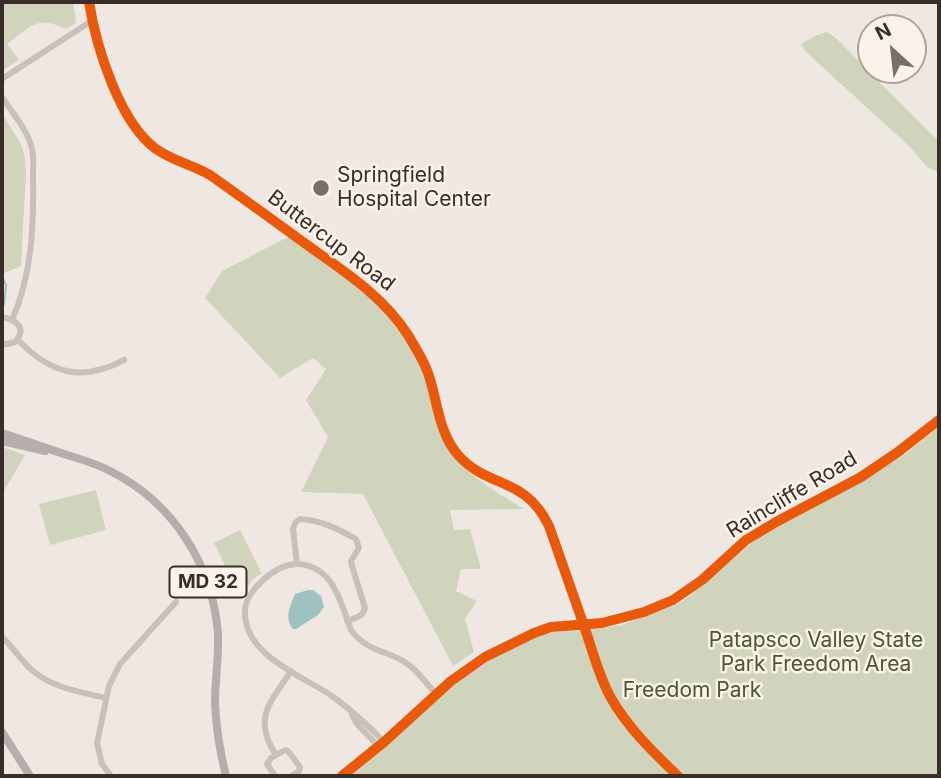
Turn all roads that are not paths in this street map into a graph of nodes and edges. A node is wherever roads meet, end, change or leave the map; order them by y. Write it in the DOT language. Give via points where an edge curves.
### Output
graph roads {
  1 [pos="89,2"];
  2 [pos="93,20"];
  3 [pos="2,79"];
  4 [pos="2,97"];
  5 [pos="2,317"];
  6 [pos="12,320"];
  7 [pos="18,340"];
  8 [pos="2,345"];
  9 [pos="124,360"];
  10 [pos="939,420"];
  11 [pos="2,433"];
  12 [pos="2,441"];
  13 [pos="69,455"];
  14 [pos="297,564"];
  15 [pos="176,602"];
  16 [pos="347,621"];
  17 [pos="584,624"];
  18 [pos="2,638"];
  19 [pos="291,671"];
  20 [pos="436,695"];
  21 [pos="106,698"];
  22 [pos="2,732"];
  23 [pos="381,745"];
  24 [pos="275,755"];
  25 [pos="30,776"];
  26 [pos="111,776"];
  27 [pos="226,776"];
  28 [pos="275,776"];
  29 [pos="292,776"];
  30 [pos="342,776"];
  31 [pos="678,776"];
  1 -- 2 [label="street, Buttercup Road"];
  2 -- 3 [label="street"];
  2 -- 17 [label="street, Buttercup Road" via="118,95 141,135 163,153 210,175 282,226 372,293 399,321 428,373 453,449 473,468 516,488 543,515"];
  4 -- 6 [label="street" via="29,139 33,155 28,267"];
  5 -- 6 [label="street"];
  6 -- 7 [label="street" via="20,328"];
  7 -- 8 [label="street"];
  7 -- 9 [label="street" via="46,363 67,371 92,372"];
  10 -- 17 [label="street, Raincliffe Road" via="861,477 746,540 673,600 618,620"];
  11 -- 13 [label="main road, MD 32"];
  12 -- 13 [label="main road, MD 32"];
  13 -- 27 [label="main road, MD 32" via="110,471 147,495 178,526 196,555 217,620 215,703"];
  14 -- 16 [label="street" via="326,576"];
  14 -- 16 [label="street" via="293,528 300,519 327,524 356,540 359,548 351,561 365,610"];
  14 -- 19 [label="street" via="281,568 260,583 245,606 251,639"];
  15 -- 21 [label="street" via="120,664"];
  16 -- 20 [label="street" via="361,641 410,666"];
  17 -- 20 [label="street, Raincliffe Road" via="551,627 519,640 468,668"];
  17 -- 31 [label="street, Buttercup Road" via="612,699 643,741"];
  18 -- 21 [label="street" via="45,679"];
  19 -- 23 [label="street" via="330,695"];
  19 -- 24 [label="street" via="264,720 266,739"];
  20 -- 23 [label="street, Raincliffe Road"];
  21 -- 26 [label="street" via="97,743 102,764"];
  22 -- 25 [label="main road"];
  23 -- 30 [label="street, Raincliffe Road"];
  24 -- 28 [label="street" via="267,764"];
  24 -- 29 [label="street" via="288,751 300,767"];
}
